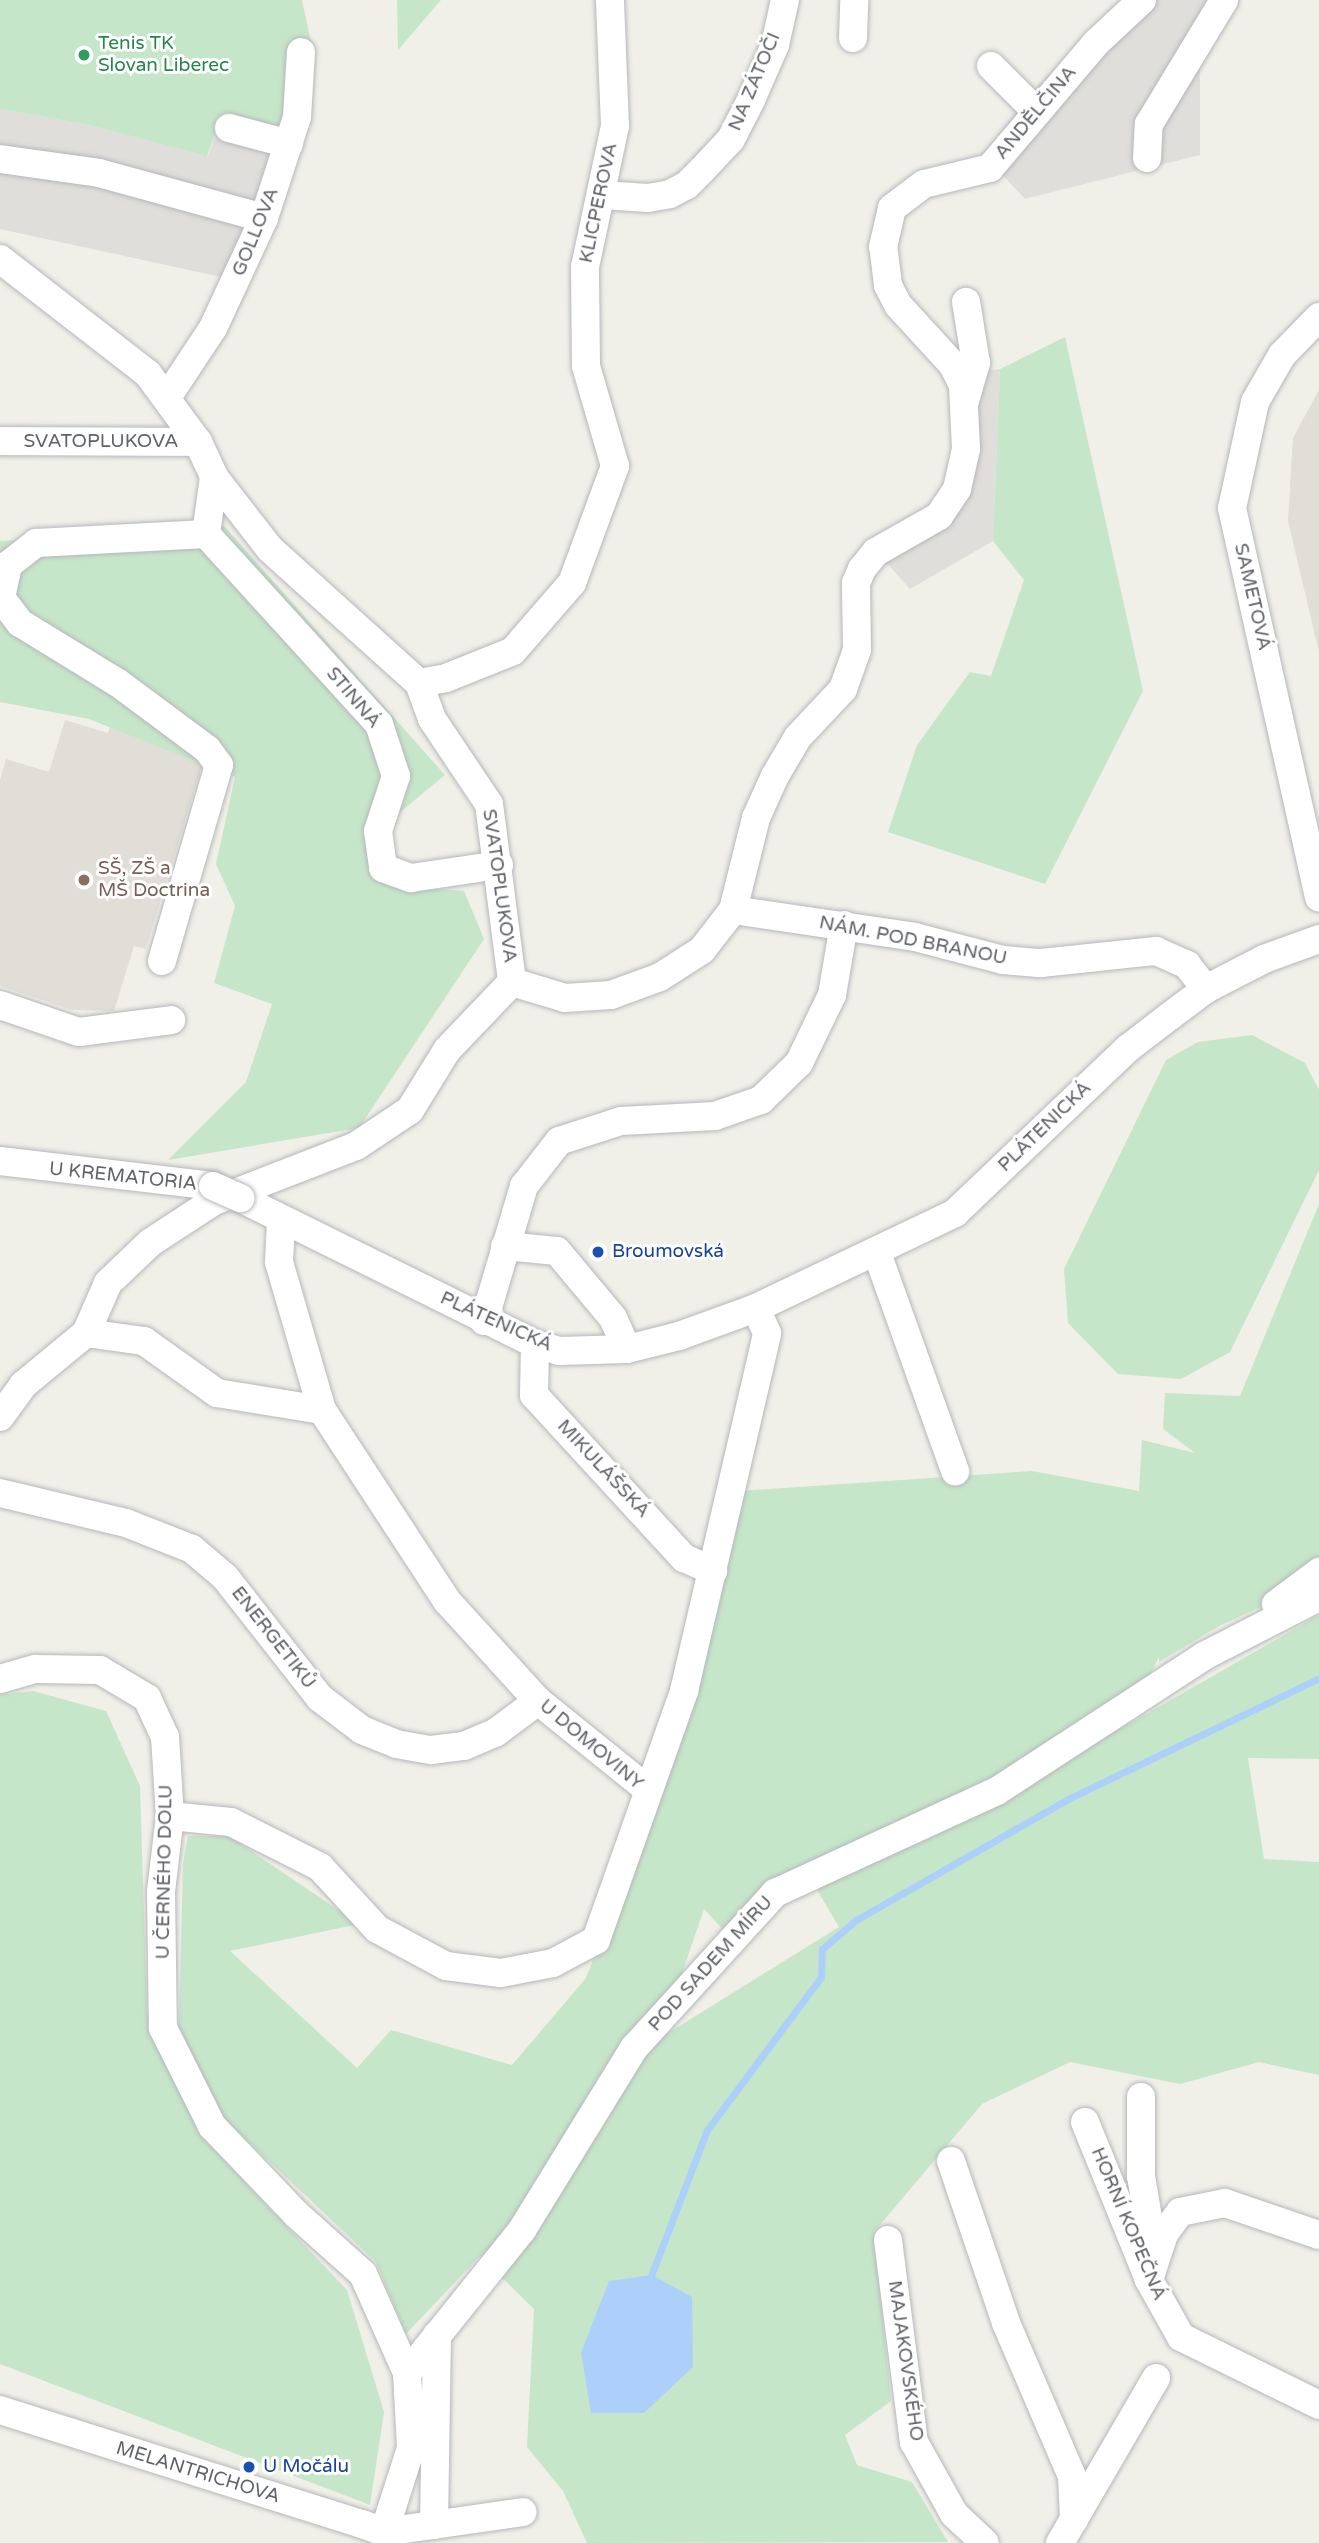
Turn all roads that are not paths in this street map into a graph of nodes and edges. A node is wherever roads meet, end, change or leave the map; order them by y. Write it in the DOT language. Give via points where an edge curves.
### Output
graph roads {
  1 [pos="610,0"];
  2 [pos="785,0"];
  3 [pos="854,0"];
  4 [pos="1142,0"];
  5 [pos="1224,0"];
  6 [pos="853,38"];
  7 [pos="301,52"];
  8 [pos="990,66"];
  9 [pos="1037,112"];
  10 [pos="229,128"];
  11 [pos="289,144"];
  12 [pos="1147,158"];
  13 [pos="0,159"];
  14 [pos="602,195"];
  15 [pos="264,218"];
  16 [pos="0,259"];
  17 [pos="966,302"];
  18 [pos="1319,317"];
  19 [pos="168,396"];
  20 [pos="965,401"];
  21 [pos="0,442"];
  22 [pos="198,442"];
  23 [pos="214,477"];
  24 [pos="206,534"];
  25 [pos="419,683"];
  26 [pos="499,865"];
  27 [pos="1319,897"];
  28 [pos="733,910"];
  29 [pos="845,925"];
  30 [pos="1319,939"];
  31 [pos="162,961"];
  32 [pos="512,982"];
  33 [pos="1206,989"];
  34 [pos="0,1005"];
  35 [pos="171,1020"];
  36 [pos="0,1161"];
  37 [pos="281,1222"];
  38 [pos="505,1246"];
  39 [pos="877,1253"];
  40 [pos="756,1308"];
  41 [pos="484,1321"];
  42 [pos="86,1333"];
  43 [pos="535,1344"];
  44 [pos="627,1349"];
  45 [pos="322,1410"];
  46 [pos="0,1417"];
  47 [pos="955,1471"];
  48 [pos="0,1493"];
  49 [pos="713,1571"];
  50 [pos="1319,1573"];
  51 [pos="1319,1597"];
  52 [pos="1204,1656"];
  53 [pos="0,1679"];
  54 [pos="538,1701"];
  55 [pos="648,1789"];
  56 [pos="170,1816"];
  57 [pos="1141,2097"];
  58 [pos="1085,2122"];
  59 [pos="951,2161"];
  60 [pos="1164,2234"];
  61 [pos="1319,2235"];
  62 [pos="888,2240"];
  63 [pos="1149,2280"];
  64 [pos="438,2335"];
  65 [pos="407,2373"];
  66 [pos="1156,2378"];
  67 [pos="1319,2405"];
  68 [pos="0,2410"];
  69 [pos="523,2512"];
  70 [pos="434,2525"];
  71 [pos="1067,2531"];
  72 [pos="387,2537"];
  73 [pos="985,2543"];
  1 -- 14 [label="street, KLICPEROVA" via="615,126"];
  2 -- 14 [label="street, NA ZÁTOČI" via="775,45 751,100 731,139 702,170 670,194 648,198"];
  3 -- 6 [label="street"];
  4 -- 9 [label="street, ANDĚLČINA" via="1096,43"];
  5 -- 12 [label="street" via="1149,124"];
  7 -- 11 [label="street, GOLLOVA" via="297,117"];
  8 -- 9 [label="street"];
  9 -- 20 [label="street, ANDĚLČINA" via="990,168 924,184 892,208 883,247 887,285 909,318 953,365"];
  10 -- 11 [label="street"];
  11 -- 15 [label="street, GOLLOVA"];
  13 -- 15 [label="street" via="99,173"];
  14 -- 25 [label="street, KLICPEROVA" via="585,267 586,366 615,466 572,583 513,651 446,678"];
  15 -- 19 [label="street, GOLLOVA" via="213,328"];
  16 -- 19 [label="street" via="148,374"];
  17 -- 20 [label="street" via="976,363"];
  18 -- 27 [label="street, SAMETOVÁ" via="1282,355 1255,402 1232,509"];
  19 -- 22 [label="street"];
  20 -- 28 [label="street, ANDĚLČINA" via="966,449 957,489 939,516 876,552 862,569 856,583 857,650 843,689 798,737 775,776 756,818"];
  21 -- 22 [label="street, SVATOPLUKOVA"];
  22 -- 23 [label="street, SVATOPLUKOVA"];
  23 -- 24 [label="street"];
  23 -- 25 [label="street, SVATOPLUKOVA" via="270,549"];
  24 -- 26 [label="street, STINNÁ" via="379,724 396,776 378,831 383,868 411,878"];
  24 -- 31 [label="street" via="36,543 8,565 1,598 20,623 118,682 207,749 219,765"];
  25 -- 26 [label="street, SVATOPLUKOVA" via="432,719 489,804"];
  26 -- 32 [label="street, SVATOPLUKOVA"];
  28 -- 29 [label="street, NÁM. POD BRANOU"];
  28 -- 32 [label="street, ANDĚLČINA" via="702,950 660,977 611,995 565,998"];
  29 -- 33 [label="street, NÁM. POD BRANOU" via="1003,960 1041,962 1156,951 1187,965"];
  29 -- 38 [label="street" via="832,995 799,1063 761,1100 715,1116 621,1121 559,1141 524,1186"];
  30 -- 33 [label="street" via="1264,959"];
  32 -- 42 [label="street, SVATOPLUKOVA" via="447,1050 410,1110 356,1146 214,1201 151,1242 108,1283"];
  33 -- 39 [label="street, PLÁTENICKÁ" via="1127,1049 955,1213"];
  34 -- 35 [label="street" via="79,1032"];
  36 -- 37 [label="street, U KREMATORIA, bridge" via="213,1186"];
  37 -- 41 [label="street, PLÁTENICKÁ" via="330,1240"];
  37 -- 45 [label="street, U DOMOVINY" via="278,1262"];
  38 -- 41 [label="street"];
  38 -- 44 [label="street" via="557,1251 613,1318"];
  39 -- 40 [label="street, PLÁTENICKÁ"];
  39 -- 47 [label="street"];
  40 -- 44 [label="street, PLÁTENICKÁ"];
  40 -- 49 [label="street" via="767,1334"];
  41 -- 43 [label="street, PLÁTENICKÁ"];
  42 -- 45 [label="street" via="144,1341 217,1394"];
  42 -- 46 [label="street" via="23,1385"];
  43 -- 44 [label="street, PLÁTENICKÁ" via="559,1351"];
  43 -- 49 [label="street, MIKULÁŠSKÁ" via="534,1395 684,1558"];
  45 -- 54 [label="street, U DOMOVINY" via="447,1601"];
  48 -- 54 [label="street, ENERGETIKŮ" via="126,1523 192,1549 225,1577 320,1698 362,1730 396,1744 431,1750 464,1746 495,1733"];
  49 -- 55 [label="street" via="684,1691"];
  50 -- 52 [label="street"];
  51 -- 52 [label="street, POD SADEM MÍRU"];
  52 -- 64 [label="street, POD SADEM MÍRU" via="997,1791 775,1893 634,2048 522,2230"];
  53 -- 56 [label="street, U ČERNÉHO DOLU" via="36,1669 100,1670 147,1698 165,1737"];
  54 -- 55 [label="street, U DOMOVINY"];
  55 -- 56 [label="street, U DOMOVINY" via="596,1940 553,1963 501,1973 446,1966 377,1929 320,1867 232,1822"];
  56 -- 65 [label="street, U ČERNÉHO DOLU" via="162,1892 163,2028 212,2126 296,2214 363,2274"];
  57 -- 60 [label="street" via="1141,2176 1149,2224"];
  58 -- 63 [label="street, HORNÍ KOPEČNÁ"];
  59 -- 71 [label="street" via="1006,2323 1072,2476"];
  60 -- 61 [label="street" via="1180,2212 1225,2203"];
  60 -- 63 [label="street"];
  62 -- 73 [label="street, MAJAKOVSKÉHO" via="914,2442 954,2514"];
  63 -- 67 [label="street, HORNÍ KOPEČNÁ" via="1181,2337"];
  64 -- 65 [label="street, POD SADEM MÍRU"];
  64 -- 70 [label="street"];
  65 -- 72 [label="street" via="411,2448"];
  66 -- 71 [label="street"];
  68 -- 72 [label="street, MELANTRICHOVA"];
  69 -- 70 [label="street"];
  70 -- 72 [label="street"];
}
